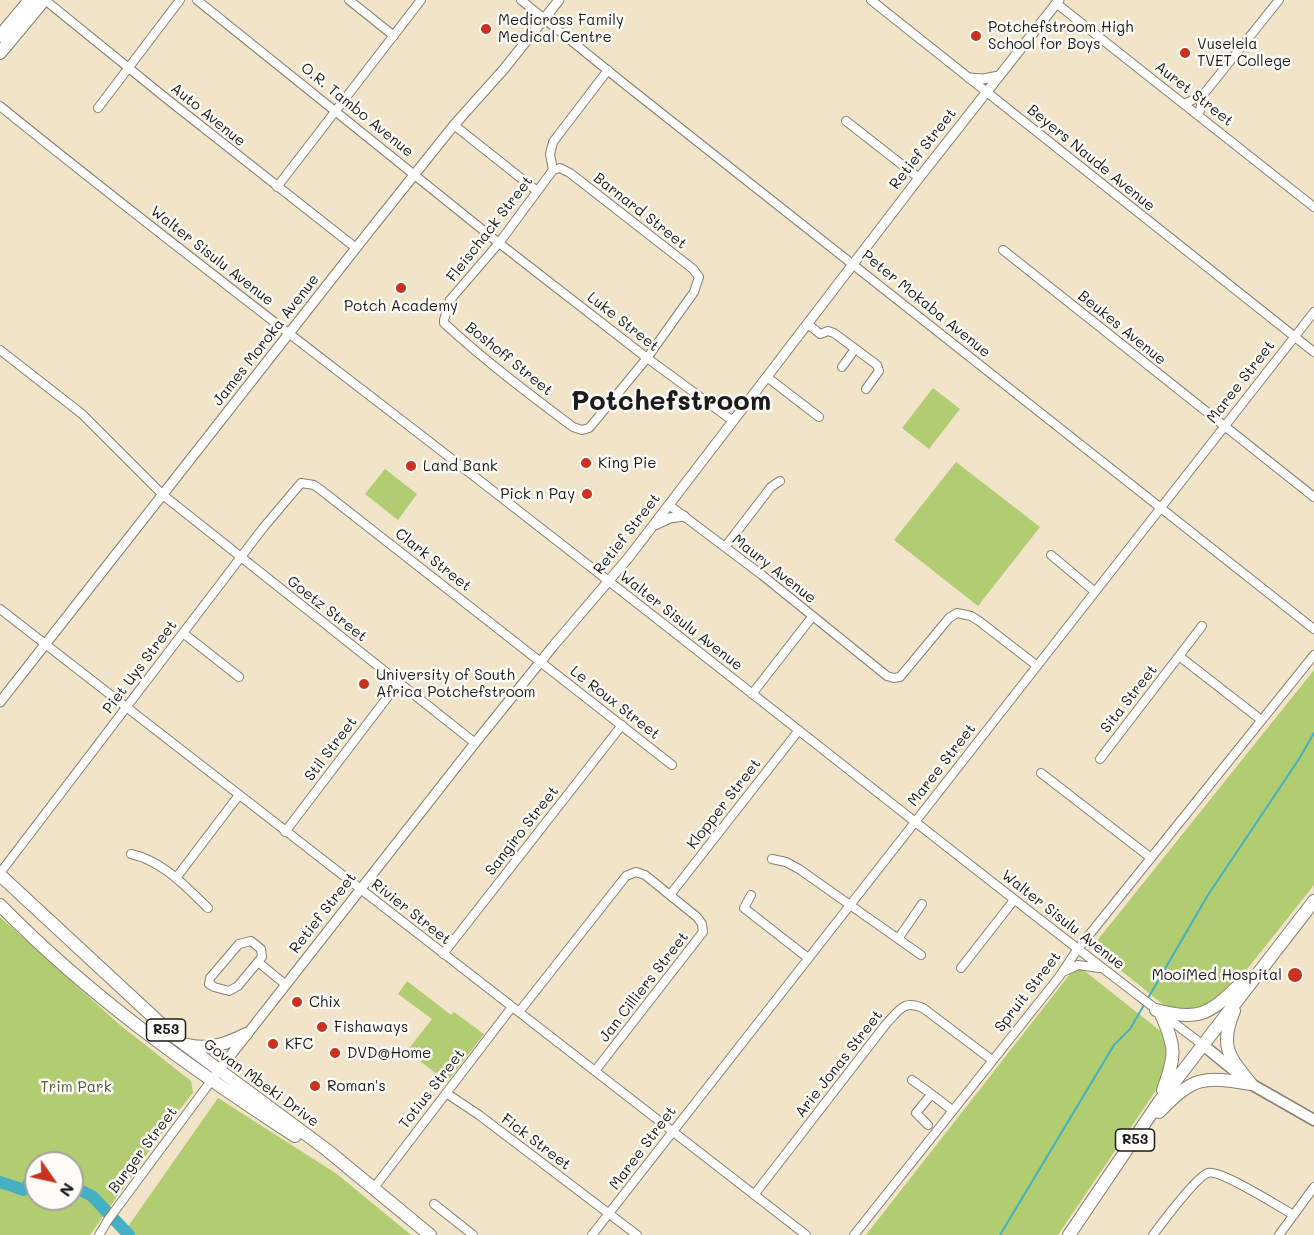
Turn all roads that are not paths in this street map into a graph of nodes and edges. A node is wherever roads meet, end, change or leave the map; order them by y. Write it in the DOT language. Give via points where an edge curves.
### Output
graph roads {
  1 [pos="30,0"];
  2 [pos="45,0"];
  3 [pos="180,0"];
  4 [pos="197,0"];
  5 [pos="349,0"];
  6 [pos="421,0"];
  7 [pos="521,0"];
  8 [pos="560,0"];
  9 [pos="871,0"];
  10 [pos="1279,0"];
  11 [pos="1058,2"];
  12 [pos="544,19"];
  13 [pos="0,36"];
  14 [pos="394,36"];
  15 [pos="0,53"];
  16 [pos="129,67"];
  17 [pos="608,70"];
  18 [pos="999,76"];
  19 [pos="969,78"];
  20 [pos="986,92"];
  21 [pos="1203,95"];
  22 [pos="1184,104"];
  23 [pos="0,106"];
  24 [pos="98,108"];
  25 [pos="336,111"];
  26 [pos="1199,115"];
  27 [pos="846,121"];
  28 [pos="454,125"];
  29 [pos="554,170"];
  30 [pos="570,173"];
  31 [pos="414,175"];
  32 [pos="919,178"];
  33 [pos="277,187"];
  34 [pos="537,191"];
  35 [pos="1314,207"];
  36 [pos="499,243"];
  37 [pos="356,248"];
  38 [pos="1003,250"];
  39 [pos="854,264"];
  40 [pos="1314,312"];
  41 [pos="444,322"];
  42 [pos="808,324"];
  43 [pos="290,333"];
  44 [pos="1294,336"];
  45 [pos="855,349"];
  46 [pos="0,350"];
  47 [pos="1314,352"];
  48 [pos="647,358"];
  49 [pos="842,367"];
  50 [pos="767,377"];
  51 [pos="866,389"];
  52 [pos="819,417"];
  53 [pos="733,421"];
  54 [pos="1224,427"];
  55 [pos="780,481"];
  56 [pos="306,483"];
  57 [pos="163,495"];
  58 [pos="1314,497"];
  59 [pos="669,505"];
  60 [pos="1160,507"];
  61 [pos="684,516"];
  62 [pos="654,525"];
  63 [pos="725,547"];
  64 [pos="1051,555"];
  65 [pos="240,558"];
  66 [pos="609,581"];
  67 [pos="1095,591"];
  68 [pos="0,609"];
  69 [pos="812,616"];
  70 [pos="1202,626"];
  71 [pos="1314,630"];
  72 [pos="183,633"];
  73 [pos="45,644"];
  74 [pos="1314,654"];
  75 [pos="1179,656"];
  76 [pos="541,661"];
  77 [pos="1036,665"];
  78 [pos="239,677"];
  79 [pos="399,682"];
  80 [pos="752,694"];
  81 [pos="0,702"];
  82 [pos="126,708"];
  83 [pos="1260,719"];
  84 [pos="622,725"];
  85 [pos="799,730"];
  86 [pos="475,743"];
  87 [pos="1100,759"];
  88 [pos="672,765"];
  89 [pos="1041,773"];
  90 [pos="239,795"];
  91 [pos="916,822"];
  92 [pos="285,832"];
  93 [pos="131,854"];
  94 [pos="1151,858"];
  95 [pos="772,859"];
  96 [pos="0,874"];
  97 [pos="176,878"];
  98 [pos="361,890"];
  99 [pos="670,895"];
  100 [pos="751,895"];
  101 [pos="1014,900"];
  102 [pos="1314,901"];
  103 [pos="849,904"];
  104 [pos="922,904"];
  105 [pos="0,905"];
  106 [pos="208,908"];
  107 [pos="898,939"];
  108 [pos="1077,950"];
  109 [pos="443,954"];
  110 [pos="921,955"];
  111 [pos="807,958"];
  112 [pos="258,962"];
  113 [pos="1265,962"];
  114 [pos="961,968"];
  115 [pos="1103,969"];
  116 [pos="1059,976"];
  117 [pos="286,985"];
  118 [pos="1242,993"];
  119 [pos="512,1007"];
  120 [pos="1156,1010"];
  121 [pos="519,1012"];
  122 [pos="246,1034"];
  123 [pos="184,1044"];
  124 [pos="1203,1045"];
  125 [pos="992,1060"];
  126 [pos="219,1070"];
  127 [pos="595,1071"];
  128 [pos="912,1080"];
  129 [pos="211,1081"];
  130 [pos="1251,1084"];
  131 [pos="446,1093"];
  132 [pos="934,1096"];
  133 [pos="1159,1102"];
  134 [pos="952,1110"];
  135 [pos="1314,1120"];
  136 [pos="928,1125"];
  137 [pos="672,1131"];
  138 [pos="1139,1133"];
  139 [pos="347,1168"];
  140 [pos="1314,1187"];
  141 [pos="374,1189"];
  142 [pos="754,1195"];
  143 [pos="434,1204"];
  144 [pos="609,1214"];
  145 [pos="1294,1215"];
  146 [pos="99,1235"];
  147 [pos="430,1235"];
  148 [pos="473,1235"];
  149 [pos="592,1235"];
  150 [pos="637,1235"];
  151 [pos="806,1235"];
  152 [pos="854,1235"];
  153 [pos="1069,1235"];
  154 [pos="1152,1235"];
  155 [pos="1279,1235"];
  1 -- 13 [label="main road"];
  2 -- 15 [label="main road"];
  2 -- 16 [label="street, Auto Avenue"];
  3 -- 16 [label="street"];
  4 -- 25 [label="street, O.R. Tambo Avenue"];
  5 -- 14 [label="street"];
  6 -- 14 [label="street"];
  7 -- 12 [label="street, Peter Mokaba Avenue"];
  8 -- 12 [label="street, James Moroka Avenue"];
  9 -- 19 [label="street, Beyers Naude Avenue"];
  10 -- 21 [label="street"];
  11 -- 18 [label="street, Retief Street"];
  11 -- 22 [label="street, Auret Street"];
  12 -- 17 [label="street, Peter Mokaba Avenue"];
  12 -- 28 [label="street, James Moroka Avenue"];
  14 -- 25 [label="street"];
  16 -- 24 [label="street"];
  16 -- 33 [label="street, Auto Avenue"];
  17 -- 29 [label="street" via="553,142 550,154"];
  17 -- 39 [label="street, Peter Mokaba Avenue"];
  18 -- 19 [label="street"];
  18 -- 20 [label="street, Retief Street"];
  19 -- 20 [label="street, Beyers Naude Avenue"];
  20 -- 32 [label="street, Retief Street"];
  20 -- 44 [label="street, Beyers Naude Avenue"];
  21 -- 22 [label="street"];
  21 -- 26 [label="street"];
  22 -- 26 [label="street, Auret Street"];
  23 -- 43 [label="street, Walter Sisulu Avenue"];
  25 -- 31 [label="street, O.R. Tambo Avenue"];
  25 -- 33 [label="street"];
  26 -- 35 [label="street, Auret Street"];
  27 -- 32 [label="street"];
  28 -- 31 [label="street, James Moroka Avenue"];
  28 -- 34 [label="street"];
  29 -- 30 [label="street, Fleischack Street" via="560,168"];
  29 -- 34 [label="street, Fleischack Street"];
  30 -- 48 [label="street, Barnard Street" via="693,269 699,278"];
  31 -- 36 [label="street, O.R. Tambo Avenue"];
  31 -- 37 [label="street, James Moroka Avenue"];
  32 -- 39 [label="street, Retief Street"];
  33 -- 37 [label="street, Auto Avenue"];
  34 -- 36 [label="street, Fleischack Street"];
  36 -- 41 [label="street, Fleischack Street" via="450,300"];
  36 -- 48 [label="street, Luke Street"];
  37 -- 43 [label="street, James Moroka Avenue"];
  38 -- 54 [label="street, Beukes Avenue"];
  39 -- 42 [label="street, Retief Street"];
  39 -- 60 [label="street, Peter Mokaba Avenue"];
  40 -- 44 [label="street, Maree Street"];
  41 -- 48 [label="street, Boshoff Street" via="573,427 582,430 589,428"];
  42 -- 45 [label="street" via="820,334 831,332"];
  42 -- 50 [label="street, Retief Street"];
  43 -- 57 [label="street, James Moroka Avenue"];
  43 -- 66 [label="street, Walter Sisulu Avenue"];
  44 -- 47 [label="street, Beyers Naude Avenue"];
  44 -- 54 [label="street, Maree Street"];
  45 -- 49 [label="street"];
  45 -- 51 [label="street" via="879,369"];
  46 -- 57 [label="street, Goetz Street" via="82,414"];
  48 -- 53 [label="street, Luke Street"];
  50 -- 52 [label="street"];
  50 -- 53 [label="street, Retief Street"];
  53 -- 59 [label="street, Retief Street"];
  54 -- 58 [label="street, Beukes Avenue"];
  54 -- 60 [label="street, Maree Street"];
  55 -- 63 [label="street" via="771,487"];
  56 -- 65 [label="street, Piet Uys Street" via="294,489"];
  56 -- 76 [label="street, Clark Street" via="321,490"];
  57 -- 65 [label="street, Goetz Street"];
  57 -- 73 [label="street, James Moroka Avenue"];
  59 -- 61 [label="street, Maury Avenue"];
  59 -- 62 [label="street, Retief Street"];
  60 -- 67 [label="street, Maree Street"];
  60 -- 71 [label="street, Peter Mokaba Avenue"];
  61 -- 62 [label="street"];
  61 -- 63 [label="street, Maury Avenue"];
  62 -- 66 [label="street, Retief Street"];
  63 -- 69 [label="street, Maury Avenue"];
  64 -- 67 [label="street"];
  65 -- 72 [label="street, Piet Uys Street"];
  65 -- 79 [label="street, Goetz Street"];
  66 -- 76 [label="street, Retief Street"];
  66 -- 80 [label="street, Walter Sisulu Avenue"];
  67 -- 77 [label="street, Maree Street"];
  68 -- 73 [label="street, Rivier Street"];
  69 -- 77 [label="street" via="894,678 904,673 944,623 957,613 979,621"];
  69 -- 80 [label="street, Maury Avenue"];
  70 -- 75 [label="street, Sita Street"];
  72 -- 78 [label="street"];
  72 -- 82 [label="street, Piet Uys Street"];
  73 -- 81 [label="street, James Moroka Avenue"];
  73 -- 82 [label="street, Rivier Street"];
  74 -- 83 [label="street, Spruit Street"];
  75 -- 83 [label="street"];
  75 -- 87 [label="street, Sita Street"];
  76 -- 84 [label="street, Le Roux Street"];
  76 -- 86 [label="street, Retief Street"];
  77 -- 91 [label="street, Maree Street"];
  79 -- 86 [label="street, Goetz Street"];
  79 -- 92 [label="street, Stil Street"];
  80 -- 85 [label="street, Walter Sisulu Avenue"];
  82 -- 90 [label="street, Rivier Street"];
  82 -- 96 [label="street, Piet Uys Street"];
  83 -- 94 [label="street, Spruit Street"];
  84 -- 88 [label="street, Le Roux Street"];
  84 -- 109 [label="street, Sangiro Street"];
  85 -- 91 [label="street, Walter Sisulu Avenue"];
  85 -- 99 [label="street, Klopper Street"];
  86 -- 98 [label="street, Retief Street"];
  89 -- 94 [label="street"];
  90 -- 92 [label="street, Rivier Street"];
  90 -- 97 [label="street"];
  91 -- 101 [label="street, Walter Sisulu Avenue"];
  91 -- 103 [label="street, Maree Street"];
  92 -- 98 [label="street, Rivier Street"];
  93 -- 97 [label="street" via="149,860"];
  94 -- 108 [label="street, Spruit Street"];
  95 -- 103 [label="street" via="799,869"];
  96 -- 123 [label="main road, Govan Mbeki Drive / R53"];
  97 -- 106 [label="street"];
  98 -- 109 [label="street, Rivier Street"];
  98 -- 117 [label="street, Retief Street"];
  99 -- 121 [label="street" via="645,875 636,872 626,876"];
  99 -- 127 [label="street, Jan Cilliers Street" via="700,920 703,932"];
  100 -- 111 [label="street" via="744,908"];
  101 -- 108 [label="street, Walter Sisulu Avenue"];
  101 -- 114 [label="street"];
  102 -- 113 [label="main road, R53"];
  103 -- 107 [label="street"];
  103 -- 111 [label="street, Maree Street"];
  104 -- 107 [label="street"];
  105 -- 129 [label="main road, Govan Mbeki Drive / R53" via="77,978"];
  107 -- 110 [label="street"];
  108 -- 115 [label="street, Walter Sisulu Avenue"];
  108 -- 116 [label="street, Spruit Street"];
  109 -- 119 [label="street, Rivier Street"];
  111 -- 137 [label="street, Maree Street"];
  112 -- 112 [label="street" via="234,990 209,984 243,942 251,941 261,949"];
  112 -- 117 [label="street"];
  113 -- 118 [label="main road, R53"];
  113 -- 120 [label="main road" via="1202,1015 1181,1016"];
  115 -- 116 [label="street" via="1078,965"];
  115 -- 120 [label="street, Walter Sisulu Avenue"];
  116 -- 125 [label="street, Spruit Street"];
  117 -- 122 [label="street, Retief Street"];
  118 -- 124 [label="main road, R53"];
  118 -- 130 [label="main road" via="1226,1042 1232,1061"];
  119 -- 121 [label="street, Rivier Street"];
  119 -- 131 [label="street, Totius Street"];
  120 -- 124 [label="street, Walter Sisulu Avenue"];
  120 -- 133 [label="main road" via="1169,1032 1173,1053"];
  121 -- 127 [label="street, Rivier Street"];
  122 -- 123 [label="main road" via="212,1047"];
  122 -- 126 [label="street, Retief Street"];
  123 -- 126 [label="main road, Govan Mbeki Drive / R53"];
  124 -- 130 [label="main road"];
  124 -- 133 [label="main road, R53"];
  125 -- 134 [label="street, Spruit Street"];
  125 -- 142 [label="street, Arie Jonas Street" via="923,1008 915,1004 902,1007"];
  126 -- 129 [label="street, Retief Street"];
  126 -- 139 [label="main road, Govan Mbeki Drive / R53"];
  127 -- 137 [label="street, Rivier Street"];
  128 -- 132 [label="street"];
  129 -- 139 [label="main road, Govan Mbeki Drive / R53"];
  129 -- 146 [label="street, Burger Street"];
  130 -- 135 [label="main road"];
  130 -- 138 [label="main road" via="1221,1078 1199,1080 1184,1089"];
  131 -- 141 [label="street, Totius Street"];
  131 -- 144 [label="street, Fick Street"];
  132 -- 134 [label="street"];
  132 -- 136 [label="street" via="916,1113"];
  133 -- 138 [label="main road, R53"];
  134 -- 152 [label="street, Spruit Street"];
  137 -- 142 [label="street, Rivier Street"];
  137 -- 144 [label="street, Maree Street"];
  138 -- 153 [label="main road, R53"];
  139 -- 141 [label="main road, Govan Mbeki Drive / R53"];
  140 -- 145 [label="street"];
  141 -- 147 [label="main road, Govan Mbeki Drive / R53"];
  142 -- 151 [label="street, Rivier Street"];
  143 -- 148 [label="street"];
  144 -- 149 [label="street, Maree Street"];
  144 -- 150 [label="street, Fick Street"];
  145 -- 154 [label="street" via="1214,1172 1203,1176"];
  145 -- 155 [label="street"];
}
